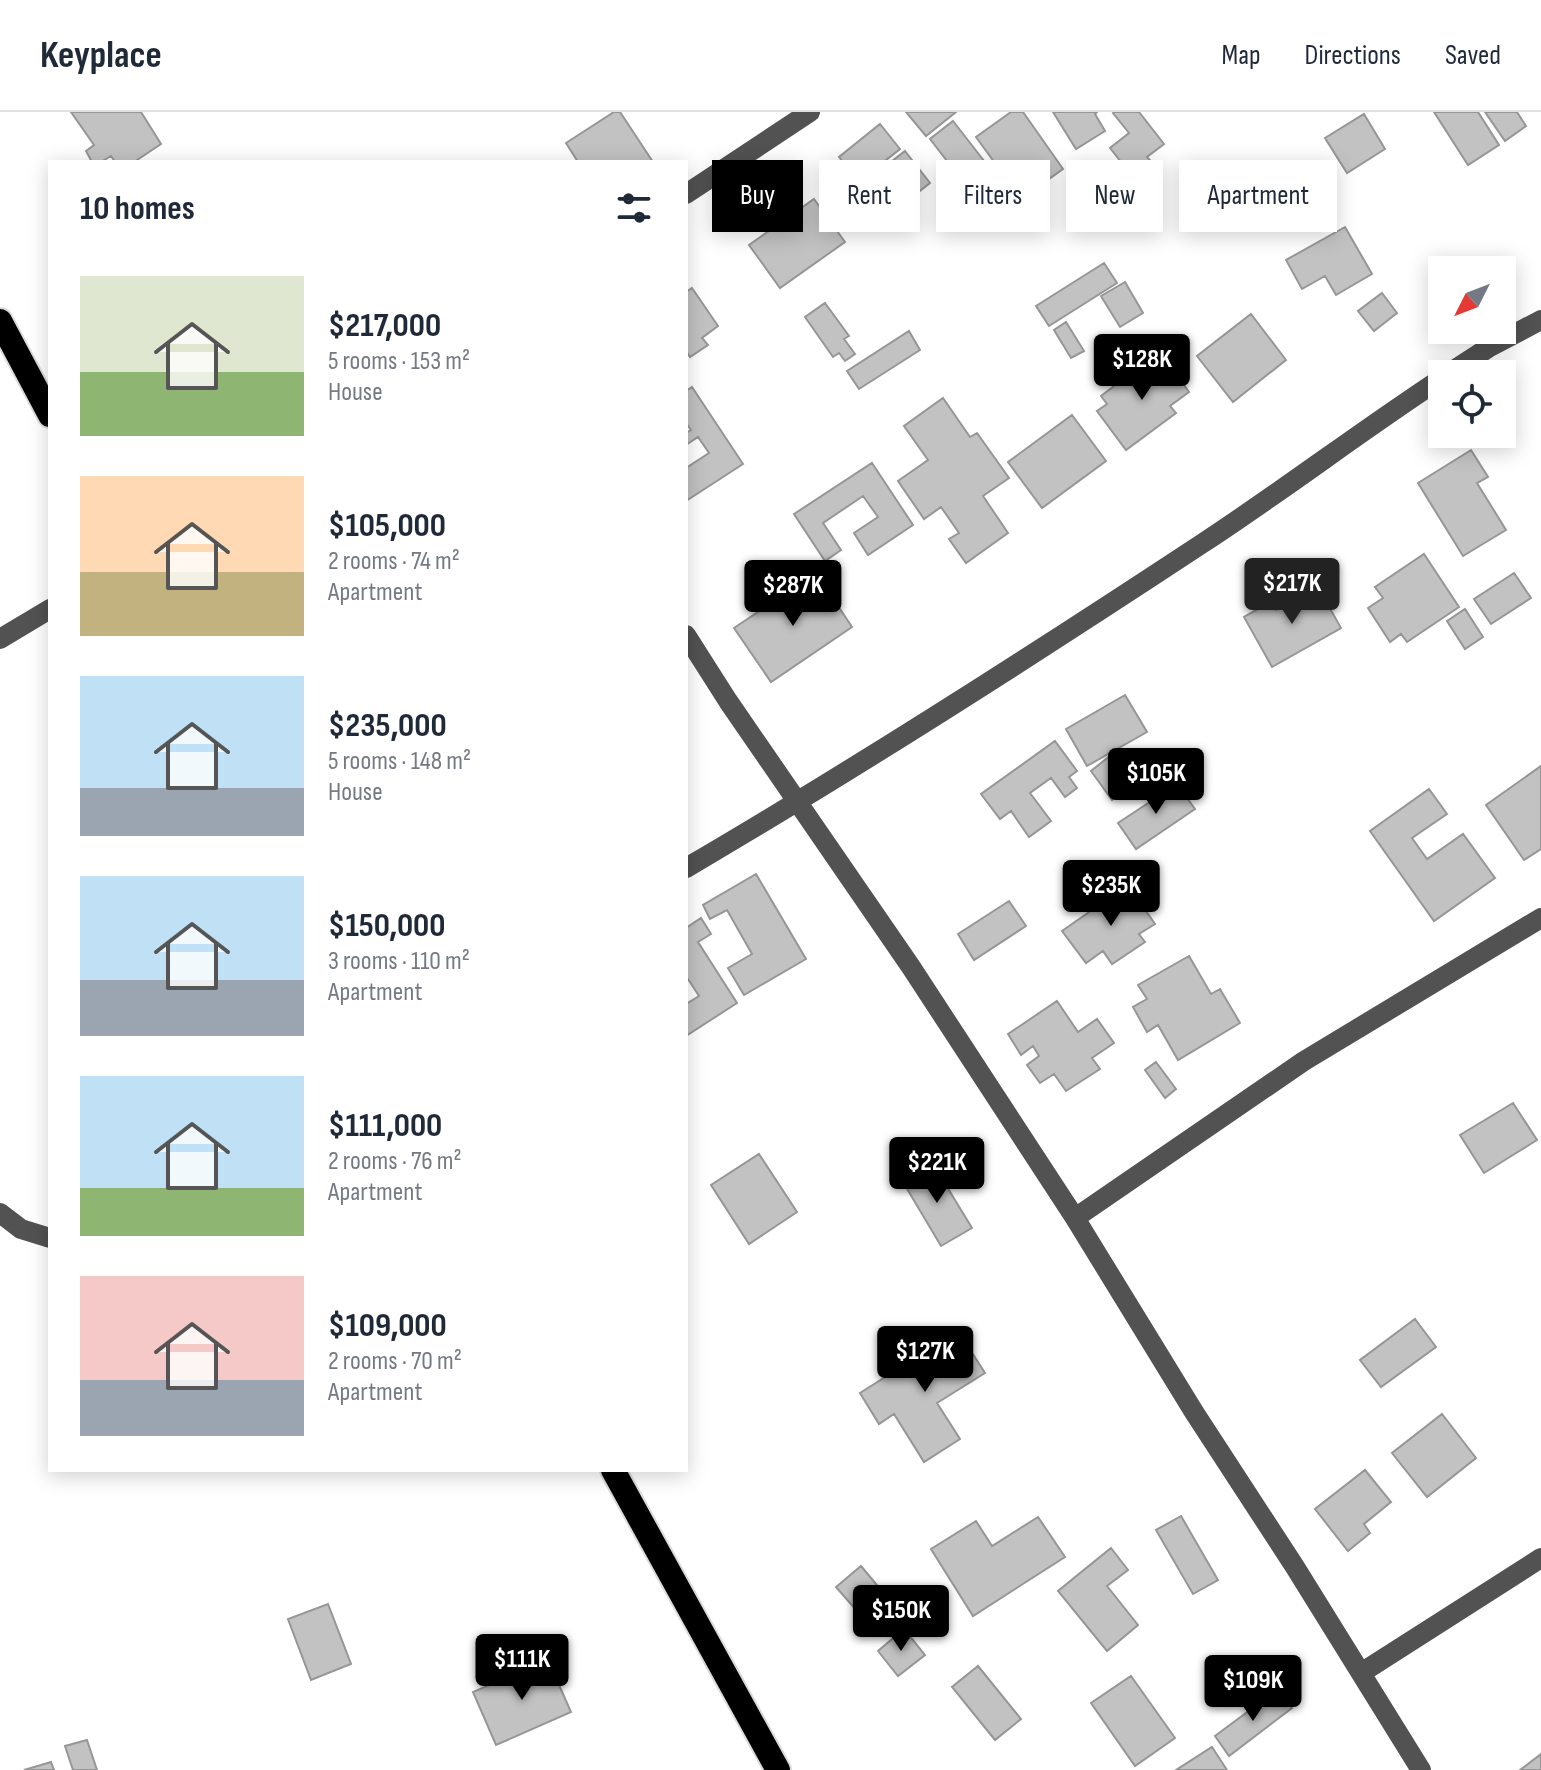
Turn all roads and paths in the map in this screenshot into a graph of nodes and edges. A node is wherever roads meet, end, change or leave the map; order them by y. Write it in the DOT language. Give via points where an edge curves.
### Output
graph roads {
  1 [pos="810,112"];
  2 [pos="688,193"];
  3 [pos="1541,320"];
  4 [pos="0,321"];
  5 [pos="1470,360"];
  6 [pos="1428,387"];
  7 [pos="48,411"];
  8 [pos="48,610"];
  9 [pos="688,638"];
  10 [pos="0,639"];
  11 [pos="798,802"];
  12 [pos="688,867"];
  13 [pos="1541,918"];
  14 [pos="0,1213"];
  15 [pos="1075,1218"];
  16 [pos="48,1237"];
  17 [pos="614,1472"];
  18 [pos="1541,1558"];
  19 [pos="1361,1673"];
  20 [pos="778,1770"];
  21 [pos="1421,1770"];
  1 -- 2 [label="street"];
  3 -- 5 [label="street"];
  4 -- 7 [label="highway"];
  6 -- 11 [label="street" via="1206,542"];
  8 -- 10 [label="street"];
  9 -- 11 [label="street"];
  11 -- 12 [label="street"];
  11 -- 15 [label="street"];
  13 -- 15 [label="street" via="1304,1061"];
  14 -- 16 [label="street" via="21,1229"];
  15 -- 19 [label="street"];
  17 -- 20 [label="highway"];
  18 -- 19 [label="street"];
  19 -- 21 [label="street"];
}
